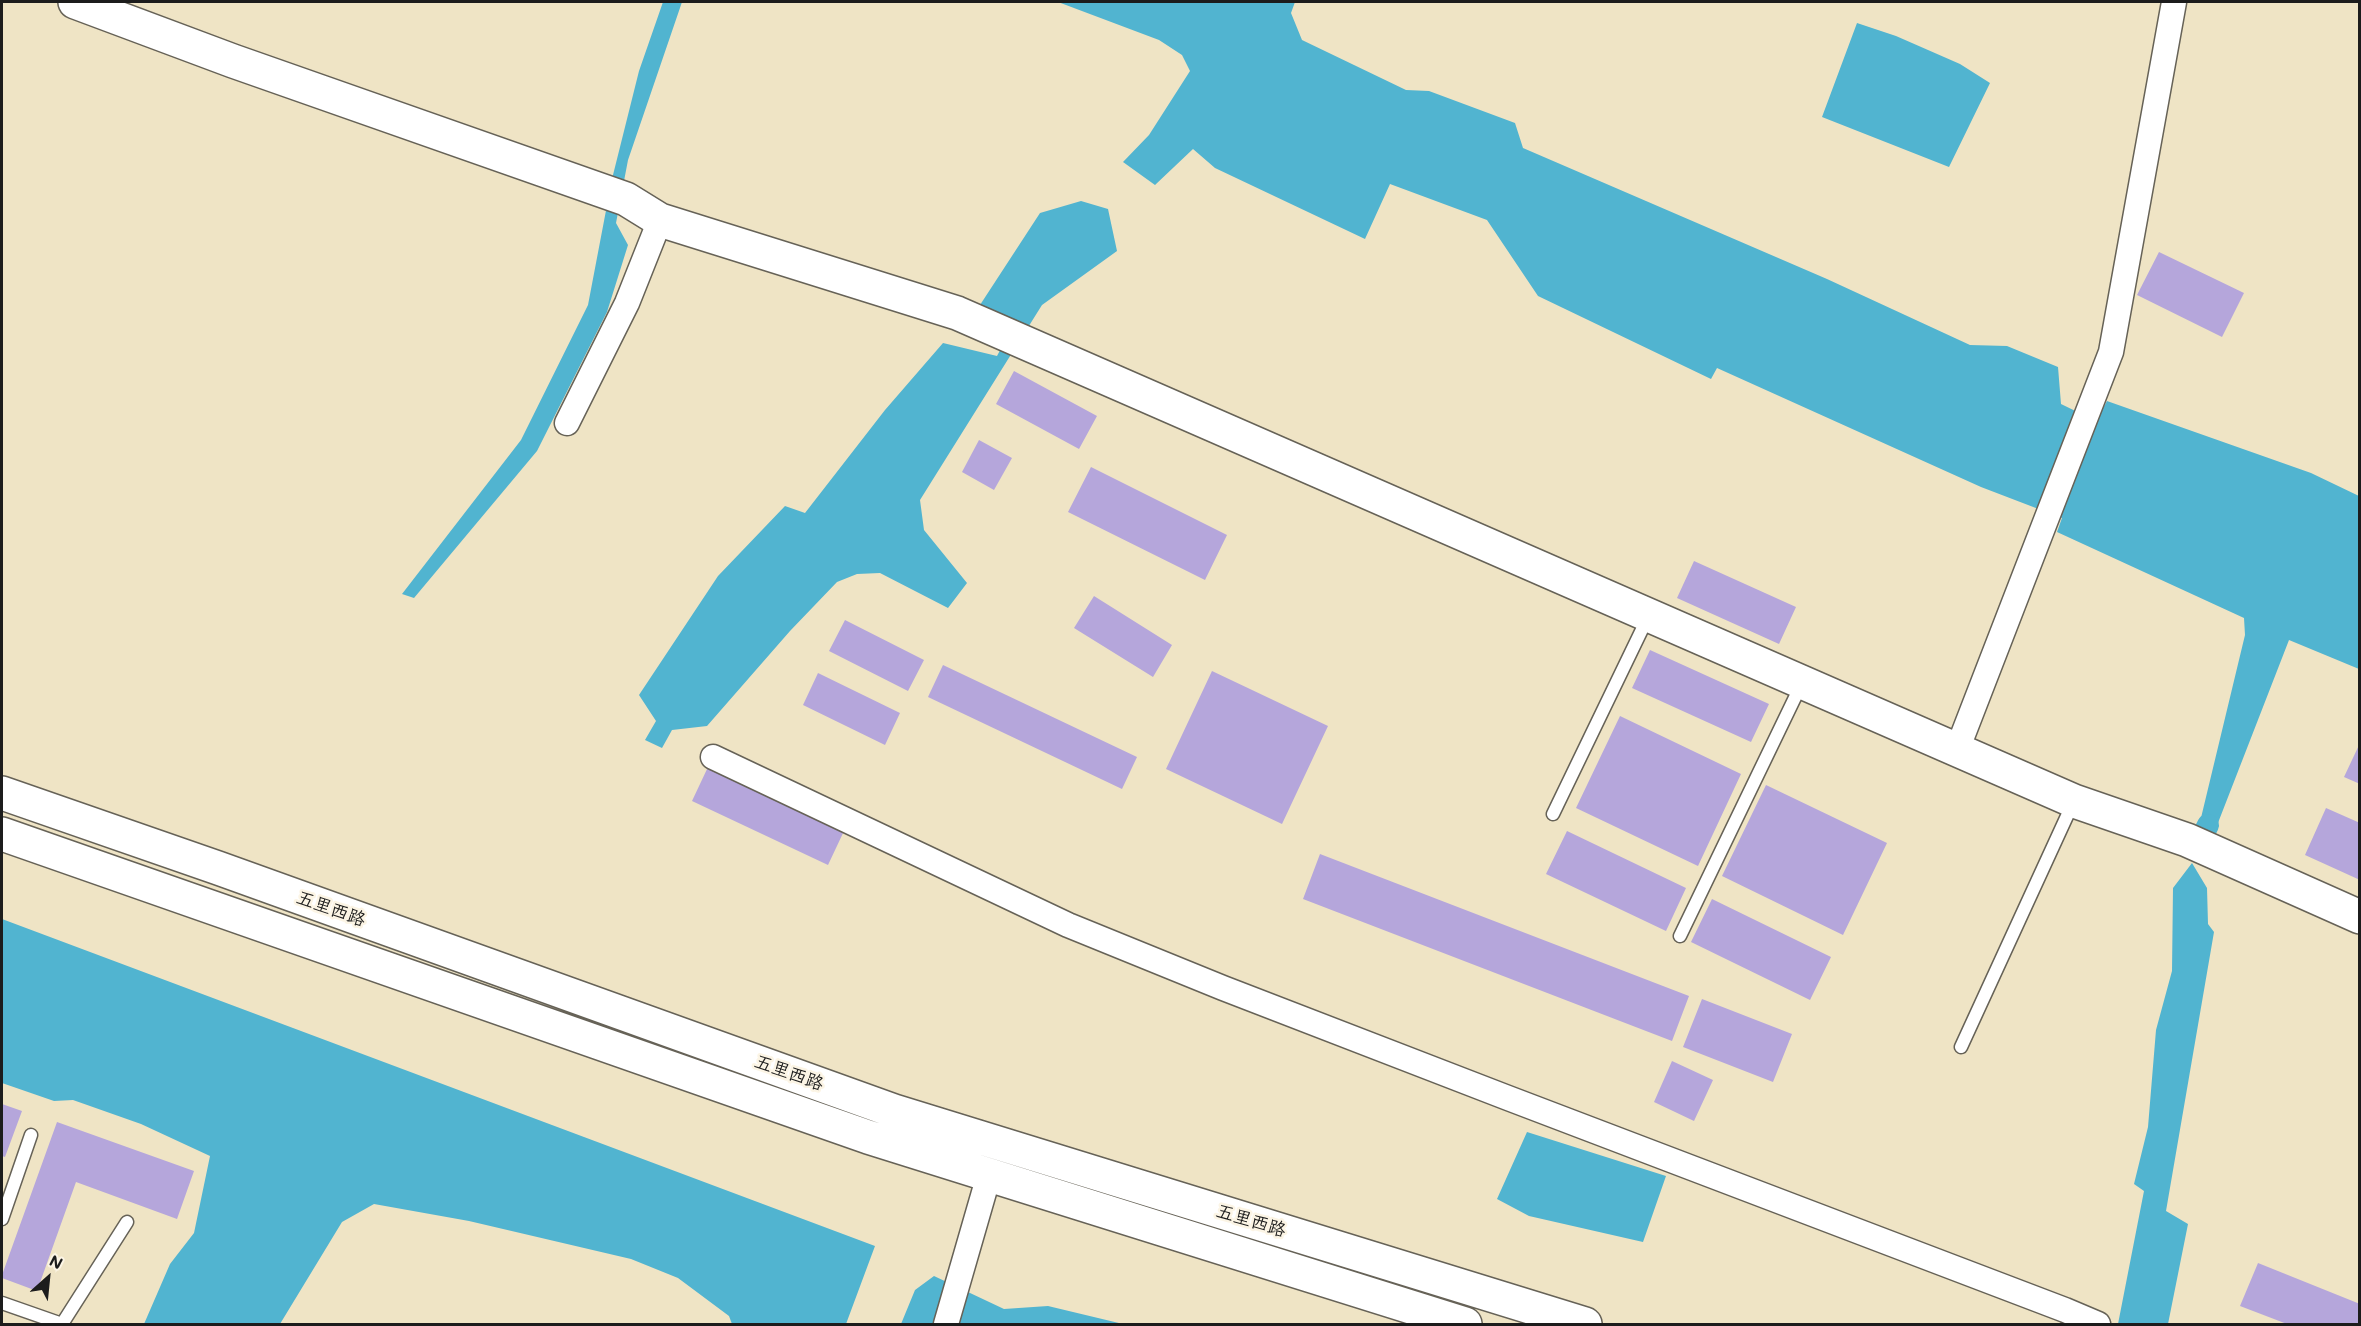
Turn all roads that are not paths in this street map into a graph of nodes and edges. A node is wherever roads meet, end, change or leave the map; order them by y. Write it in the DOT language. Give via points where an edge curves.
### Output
graph roads {
  1 [pos="75,2"];
  2 [pos="2174,2"];
  3 [pos="660,220"];
  4 [pos="567,423"];
  5 [pos="1649,615"];
  6 [pos="1802,682"];
  7 [pos="1957,750"];
  8 [pos="713,757"];
  9 [pos="2,793"];
  10 [pos="2074,801"];
  11 [pos="1553,814"];
  12 [pos="2,834"];
  13 [pos="2360,917"];
  14 [pos="1680,936"];
  15 [pos="1961,1047"];
  16 [pos="32,1135"];
  17 [pos="989,1175"];
  18 [pos="2,1219"];
  19 [pos="127,1222"];
  20 [pos="2,1303"];
  21 [pos="946,1324"];
  22 [pos="1465,1324"];
  23 [pos="1585,1324"];
  24 [pos="2098,1324"];
  1 -- 3 [label="main road" via="626,200"];
  2 -- 7 [label="street" via="2111,352"];
  3 -- 4 [label="street" via="627,303"];
  3 -- 5 [label="main road" via="957,313"];
  5 -- 6 [label="main road"];
  5 -- 11 [label="lane"];
  6 -- 7 [label="main road"];
  6 -- 14 [label="lane"];
  7 -- 10 [label="main road"];
  8 -- 24 [label="street" via="1068,925"];
  9 -- 23 [label="main road, 五里西路" via="894,1111"];
  10 -- 13 [label="main road" via="2187,840"];
  10 -- 15 [label="lane"];
  12 -- 17 [label="main road, 五里西路" via="868,1137"];
  16 -- 18 [label="lane"];
  17 -- 21 [label="street"];
  17 -- 22 [label="main road, 五里西路"];
  19 -- 20 [label="lane" via="62,1324"];
}
